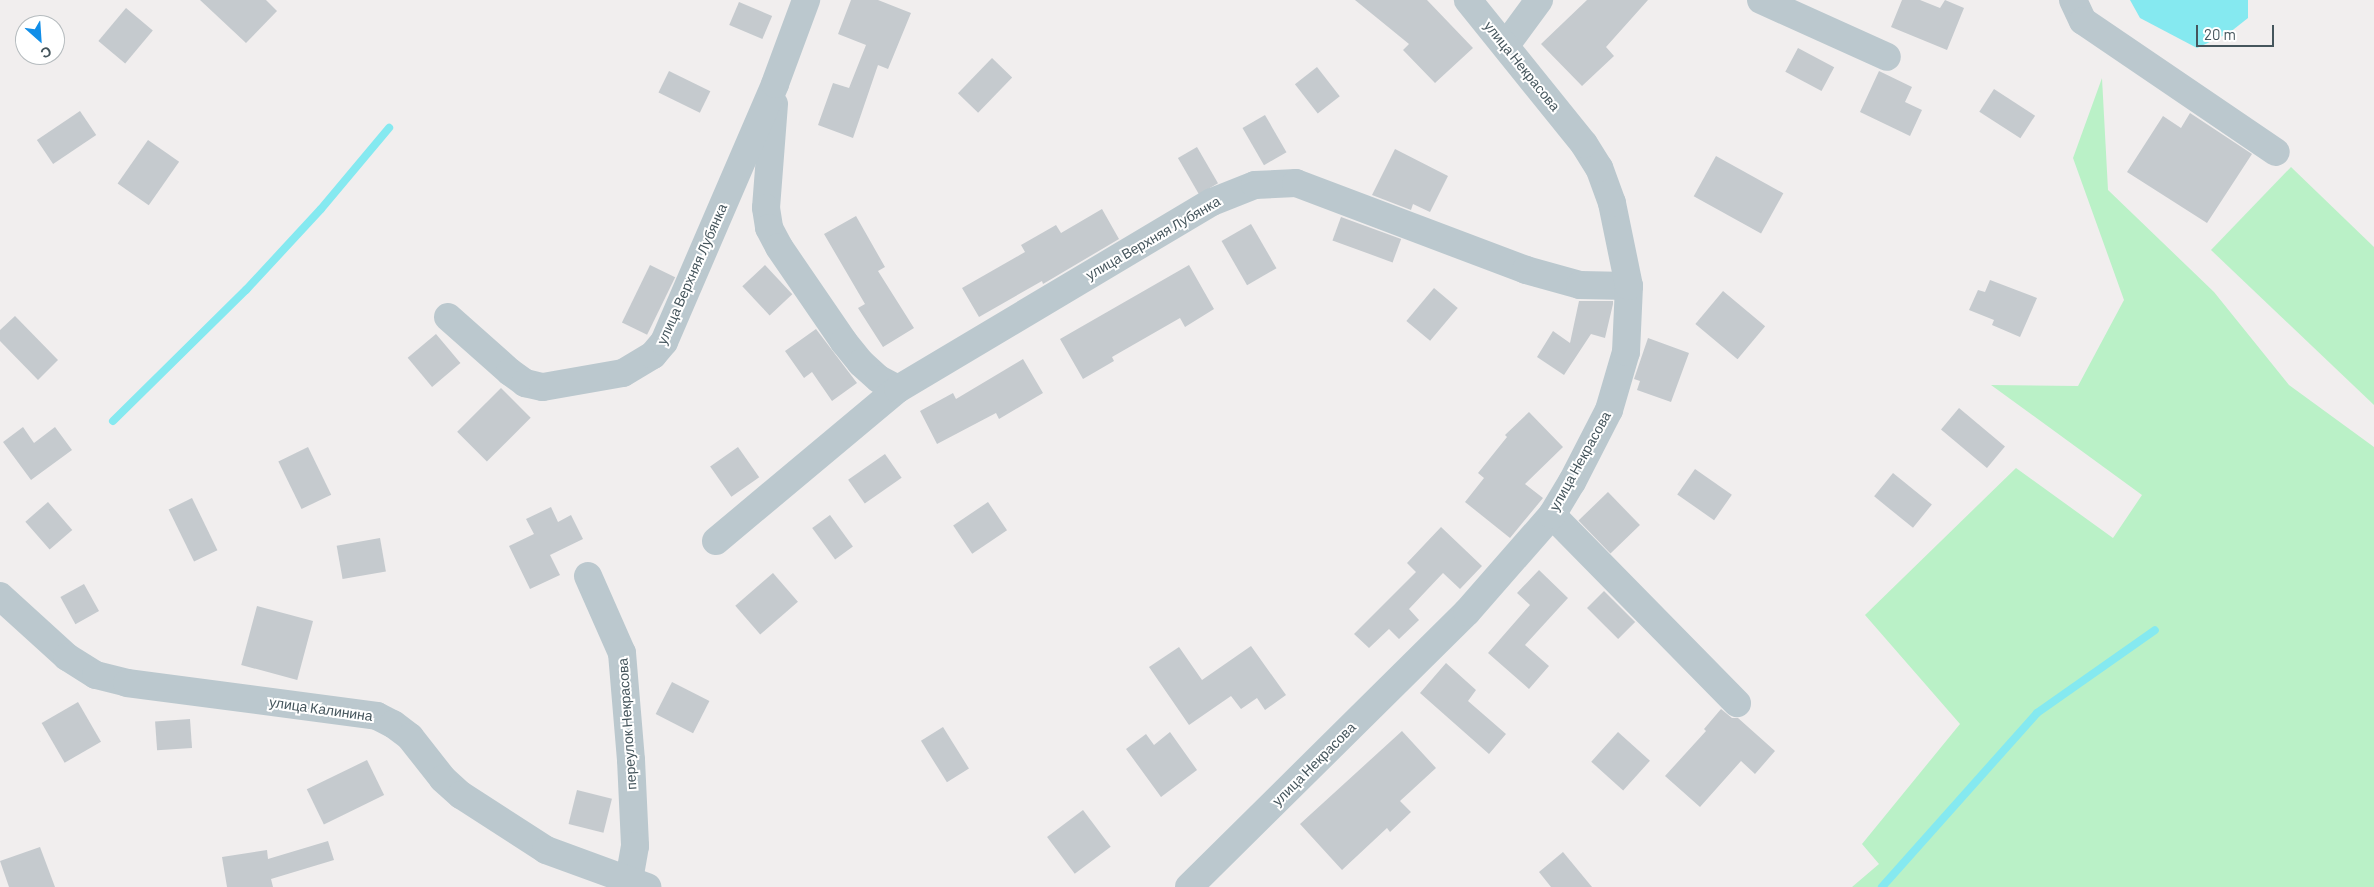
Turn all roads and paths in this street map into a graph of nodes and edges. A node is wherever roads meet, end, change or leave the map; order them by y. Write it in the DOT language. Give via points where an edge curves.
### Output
graph roads {
  1 [pos="806,0"];
  2 [pos="1468,0"];
  3 [pos="1540,0"];
  4 [pos="1761,0"];
  5 [pos="2073,0"];
  6 [pos="1506,45"];
  7 [pos="1887,57"];
  8 [pos="775,84"];
  9 [pos="2276,152"];
  10 [pos="1629,286"];
  11 [pos="448,317"];
  12 [pos="898,389"];
  13 [pos="1552,515"];
  14 [pos="716,541"];
  15 [pos="588,576"];
  16 [pos="0,596"];
  17 [pos="1737,703"];
  18 [pos="638,883"];
  19 [pos="1189,887"];
  1 -- 8 [label="street, улица Верхняя Лубянка"];
  2 -- 6 [label="street, улица Некрасова"];
  3 -- 6 [label="street"];
  4 -- 7 [label="street"];
  5 -- 9 [label="street" via="2083,21"];
  6 -- 10 [label="street, улица Некрасова" via="1584,144 1599,168 1612,203"];
  8 -- 11 [label="street, улица Верхняя Лубянка" via="664,342 640,365 623,373 568,384 543,387 525,383"];
  8 -- 12 [label="street, улица Верхняя Лубянка" via="766,208 769,228 778,247 844,342 879,379"];
  10 -- 12 [label="street, улица Верхняя Лубянка" via="1580,285 1526,270 1296,183 1254,185 1212,202"];
  10 -- 13 [label="street, улица Некрасова" via="1626,352 1609,410"];
  12 -- 14 [label="street, улица Верхняя Лубянка"];
  13 -- 17 [label="street"];
  13 -- 19 [label="street, улица Некрасова" via="1467,612"];
  15 -- 18 [label="street, переулок Некрасова" via="622,653"];
  16 -- 18 [label="street, улица Калинина" via="67,657 96,675 128,683 377,716 410,737 460,795 546,850"];
}
